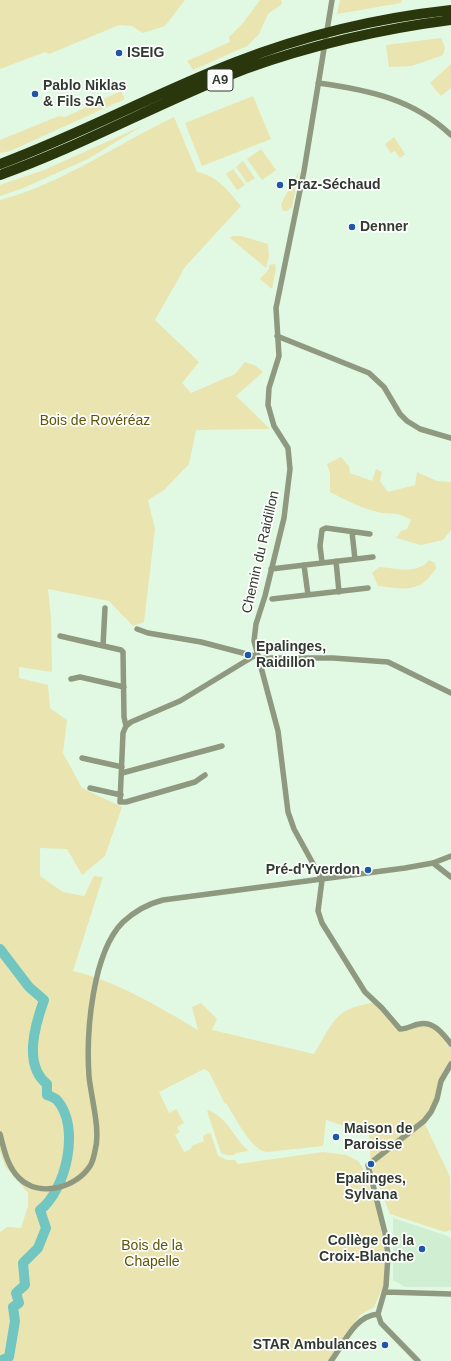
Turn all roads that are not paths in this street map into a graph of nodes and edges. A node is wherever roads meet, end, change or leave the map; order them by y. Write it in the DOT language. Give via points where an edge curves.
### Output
graph roads {
  1 [pos="332,0"];
  2 [pos="451,10"];
  3 [pos="451,20"];
  4 [pos="318,83"];
  5 [pos="451,135"];
  6 [pos="0,164"];
  7 [pos="0,175"];
  8 [pos="277,336"];
  9 [pos="451,438"];
  10 [pos="352,532"];
  11 [pos="370,534"];
  12 [pos="373,557"];
  13 [pos="355,559"];
  14 [pos="336,561"];
  15 [pos="322,562"];
  16 [pos="304,565"];
  17 [pos="271,569"];
  18 [pos="368,588"];
  19 [pos="339,592"];
  20 [pos="308,595"];
  21 [pos="272,599"];
  22 [pos="105,608"];
  23 [pos="137,629"];
  24 [pos="60,636"];
  25 [pos="103,646"];
  26 [pos="256,656"];
  27 [pos="71,679"];
  28 [pos="124,687"];
  29 [pos="451,693"];
  30 [pos="126,726"];
  31 [pos="222,746"];
  32 [pos="82,758"];
  33 [pos="122,770"];
  34 [pos="205,775"];
  35 [pos="90,788"];
  36 [pos="121,794"];
  37 [pos="451,856"];
  38 [pos="433,863"];
  39 [pos="451,876"];
  40 [pos="322,880"];
  41 [pos="451,1044"];
  42 [pos="451,1064"];
  43 [pos="0,1134"];
  44 [pos="386,1289"];
  45 [pos="451,1294"];
  46 [pos="378,1314"];
  47 [pos="331,1361"];
  48 [pos="418,1361"];
  1 -- 4 [label="street, Chemin du Raidillon"];
  2 -- 6 [label="highway, A9" via="357,25 269,50 195,79"];
  3 -- 7 [label="highway, A9" via="359,35 275,59 199,88 72,146"];
  4 -- 5 [label="street" via="373,92 396,100 438,123"];
  4 -- 8 [label="street, Chemin du Raidillon" via="298,205 276,308"];
  8 -- 9 [label="street" via="369,373 384,386 400,414 409,423"];
  8 -- 17 [label="street, Chemin du Raidillon" via="279,356 269,388 268,405 273,423 288,448 290,464 284,518"];
  10 -- 11 [label="street"];
  10 -- 13 [label="street"];
  10 -- 15 [label="street" via="326,528 322,530"];
  12 -- 13 [label="street"];
  13 -- 14 [label="street"];
  14 -- 15 [label="street"];
  14 -- 19 [label="street"];
  15 -- 16 [label="street"];
  16 -- 17 [label="street"];
  16 -- 20 [label="street"];
  17 -- 26 [label="street, Chemin du Raidillon" via="255,630"];
  18 -- 19 [label="street"];
  19 -- 20 [label="street"];
  20 -- 21 [label="street"];
  22 -- 25 [label="street"];
  23 -- 26 [label="street"];
  24 -- 25 [label="street"];
  25 -- 28 [label="street" via="123,652"];
  26 -- 29 [label="street" via="378,660 394,664"];
  26 -- 30 [label="street" via="180,701"];
  26 -- 40 [label="street, Chemin du Raidillon" via="278,731 288,812 294,829"];
  27 -- 28 [label="street" via="80,677"];
  28 -- 30 [label="street"];
  30 -- 33 [label="street" via="122,740"];
  31 -- 33 [label="street"];
  32 -- 33 [label="street"];
  33 -- 36 [label="street"];
  34 -- 36 [label="street" via="195,782 126,802 120,802"];
  35 -- 36 [label="street"];
  37 -- 38 [label="street"];
  38 -- 39 [label="street"];
  38 -- 40 [label="street"];
  40 -- 41 [label="street" via="318,911 322,923 365,992 400,1029 422,1023 429,1024 438,1028"];
  40 -- 43 [label="street" via="163,900 141,908 123,922 108,944 100,966 91,1010 89,1075 97,1137 96,1150 90,1165 80,1176 64,1186 51,1189 34,1187 20,1179 11,1169"];
  42 -- 44 [label="street" via="441,1081 431,1112 424,1121 368,1165 385,1233 388,1255"];
  44 -- 45 [label="street"];
  44 -- 46 [label="street"];
  46 -- 47 [label="street" via="360,1320"];
  46 -- 48 [label="street" via="381,1323"];
}
